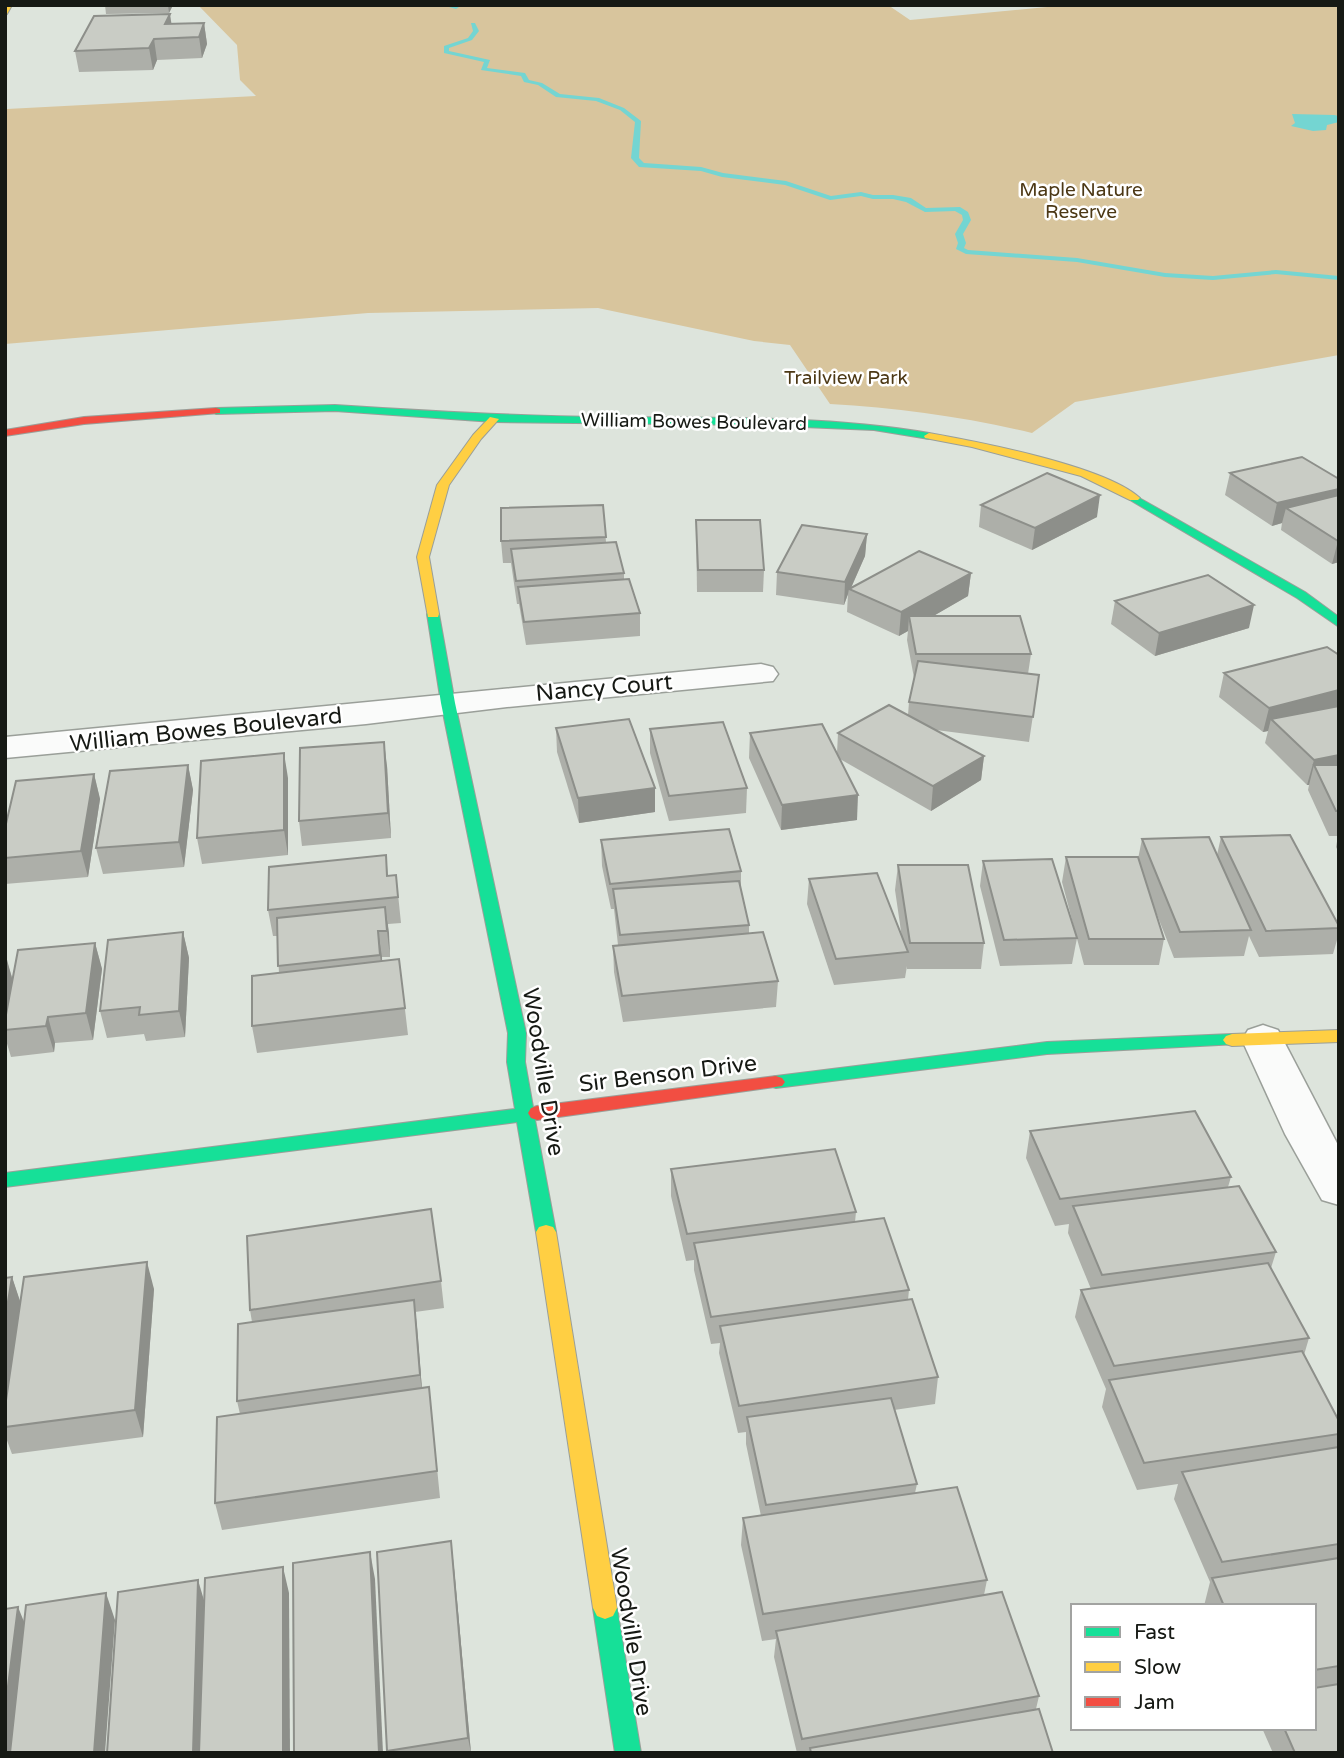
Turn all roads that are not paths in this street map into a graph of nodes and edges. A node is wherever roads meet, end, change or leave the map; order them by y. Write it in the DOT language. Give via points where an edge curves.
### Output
graph roads {
  1 [pos="9,5"];
  2 [pos="5,13"];
  3 [pos="494,419"];
  4 [pos="5,433"];
  5 [pos="1339,623"];
  6 [pos="761,674"];
  7 [pos="448,703"];
  8 [pos="5,748"];
  9 [pos="1339,1036"];
  10 [pos="1263,1040"];
  11 [pos="527,1115"];
  12 [pos="5,1180"];
  13 [pos="1339,1188"];
  14 [pos="628,1753"];
  1 -- 2 [label="street"];
  3 -- 4 [label="street, William Bowes Boulevard" via="335,408 258,408 33,426"];
  3 -- 5 [label="street, William Bowes Boulevard" via="874,426 973,444 1085,474 1108,485 1301,595"];
  3 -- 7 [label="street, Woodville Drive" via="443,485 423,557"];
  6 -- 7 [label="street, Nancy Court"];
  7 -- 8 [label="street, William Bowes Boulevard"];
  7 -- 11 [label="street, Woodville Drive" via="517,1033 516,1062"];
  9 -- 10 [label="street, Sir Benson Drive"];
  10 -- 11 [label="street, Sir Benson Drive" via="1047,1048"];
  10 -- 13 [label="street"];
  11 -- 12 [label="street, Sir Benson Drive"];
  11 -- 14 [label="street, Woodville Drive"];
}
